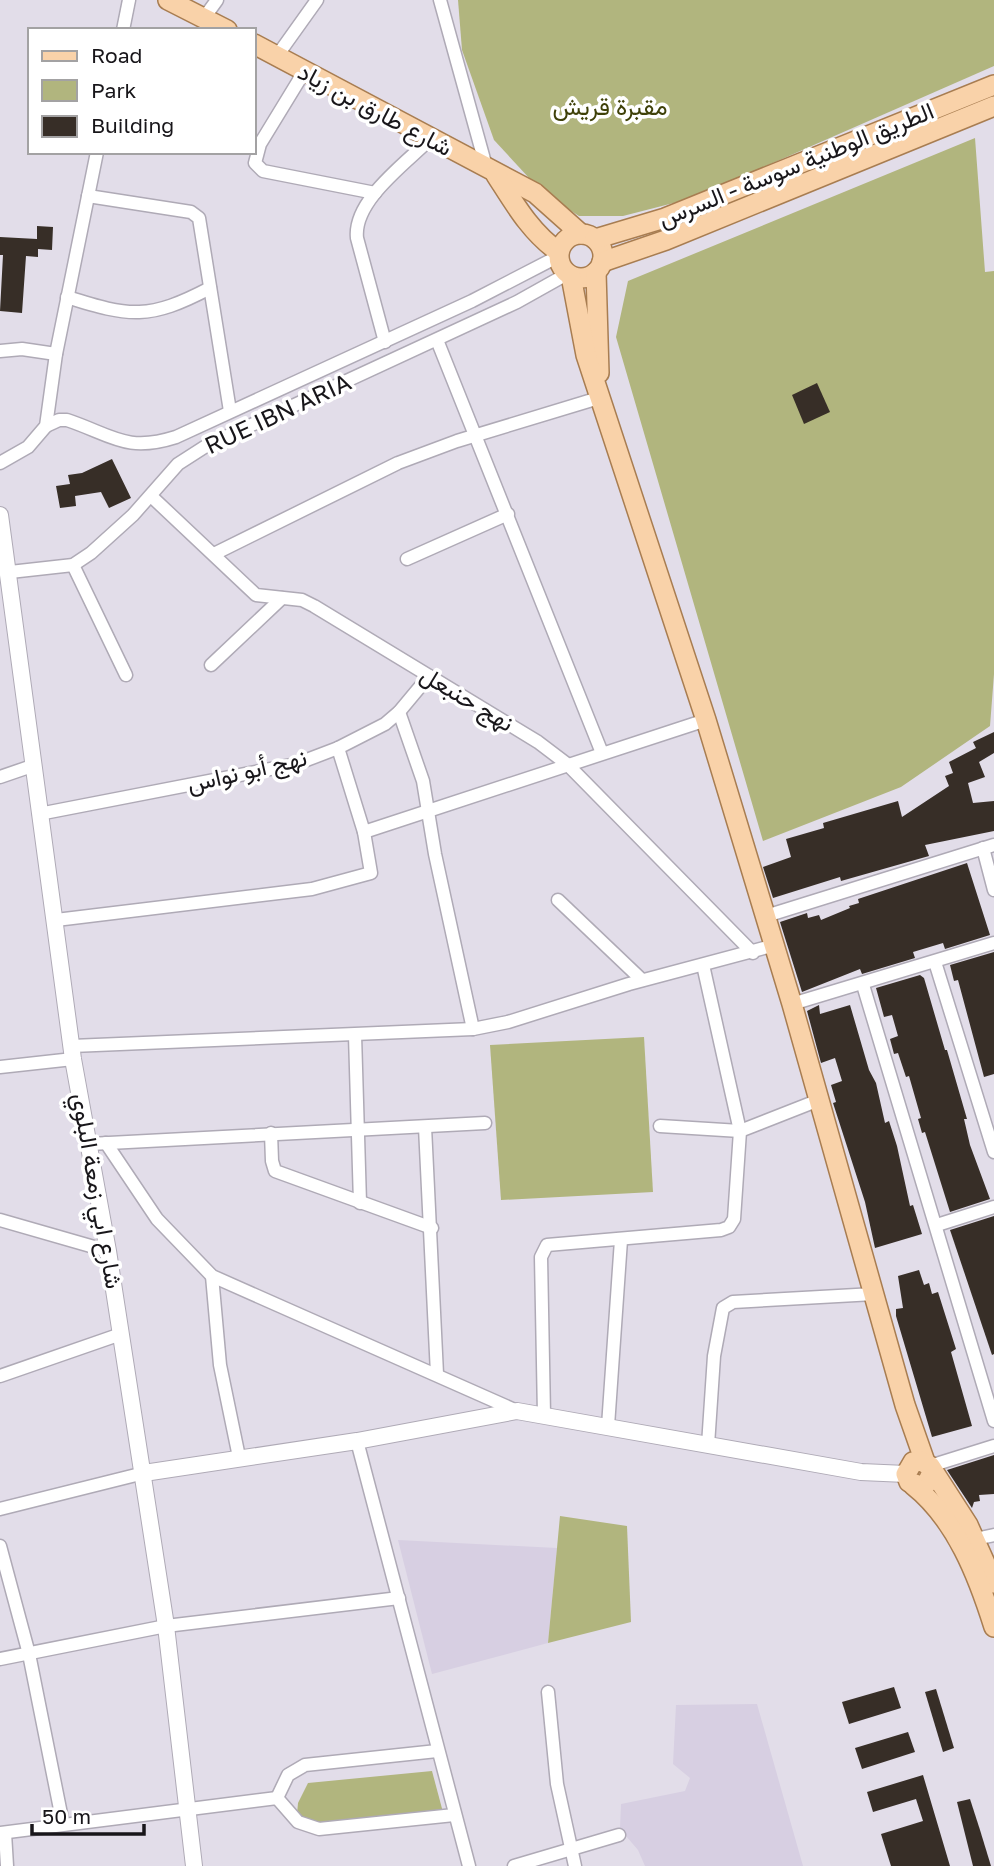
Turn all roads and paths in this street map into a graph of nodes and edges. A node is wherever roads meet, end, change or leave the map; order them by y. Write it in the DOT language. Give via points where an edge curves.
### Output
graph roads {
  1 [pos="129,0"];
  2 [pos="168,0"];
  3 [pos="217,0"];
  4 [pos="317,0"];
  5 [pos="440,0"];
  6 [pos="204,18"];
  7 [pos="123,28"];
  8 [pos="222,28"];
  9 [pos="256,45"];
  10 [pos="277,56"];
  11 [pos="304,72"];
  12 [pos="994,85"];
  13 [pos="994,106"];
  14 [pos="429,140"];
  15 [pos="97,154"];
  16 [pos="491,173"];
  17 [pos="375,193"];
  18 [pos="88,196"];
  19 [pos="588,236"];
  20 [pos="559,254"];
  21 [pos="599,267"];
  22 [pos="569,275"];
  23 [pos="210,288"];
  24 [pos="66,297"];
  25 [pos="437,340"];
  26 [pos="385,342"];
  27 [pos="0,351"];
  28 [pos="55,354"];
  29 [pos="601,394"];
  30 [pos="230,411"];
  31 [pos="46,426"];
  32 [pos="477,437"];
  33 [pos="0,463"];
  34 [pos="151,496"];
  35 [pos="508,514"];
  36 [pos="0,515"];
  37 [pos="214,554"];
  38 [pos="407,559"];
  39 [pos="73,565"];
  40 [pos="10,572"];
  41 [pos="282,598"];
  42 [pos="6,599"];
  43 [pos="211,665"];
  44 [pos="126,675"];
  45 [pos="429,676"];
  46 [pos="400,712"];
  47 [pos="706,720"];
  48 [pos="338,748"];
  49 [pos="602,753"];
  50 [pos="567,764"];
  51 [pos="32,766"];
  52 [pos="0,777"];
  53 [pos="427,810"];
  54 [pos="39,814"];
  55 [pos="364,832"];
  56 [pos="988,847"];
  57 [pos="994,890"];
  58 [pos="558,900"];
  59 [pos="766,916"];
  60 [pos="56,920"];
  61 [pos="994,943"];
  62 [pos="775,946"];
  63 [pos="753,953"];
  64 [pos="935,962"];
  65 [pos="703,965"];
  66 [pos="642,981"];
  67 [pos="863,985"];
  68 [pos="792,1004"];
  69 [pos="473,1029"];
  70 [pos="355,1035"];
  71 [pos="73,1052"];
  72 [pos="0,1067"];
  73 [pos="818,1100"];
  74 [pos="994,1101"];
  75 [pos="981,1105"];
  76 [pos="485,1123"];
  77 [pos="425,1126"];
  78 [pos="660,1126"];
  79 [pos="356,1129"];
  80 [pos="740,1131"];
  81 [pos="271,1133"];
  82 [pos="98,1143"];
  83 [pos="994,1152"];
  84 [pos="360,1203"];
  85 [pos="994,1207"];
  86 [pos="0,1220"];
  87 [pos="937,1225"];
  88 [pos="432,1227"];
  89 [pos="621,1240"];
  90 [pos="108,1251"];
  91 [pos="212,1276"];
  92 [pos="874,1294"];
  93 [pos="121,1334"];
  94 [pos="437,1374"];
  95 [pos="0,1376"];
  96 [pos="517,1411"];
  97 [pos="544,1415"];
  98 [pos="994,1421"];
  99 [pos="608,1426"];
  100 [pos="357,1441"];
  101 [pos="708,1445"];
  102 [pos="994,1446"];
  103 [pos="239,1457"];
  104 [pos="919,1471"];
  105 [pos="144,1473"];
  106 [pos="0,1509"];
  107 [pos="985,1537"];
  108 [pos="0,1546"];
  109 [pos="994,1583"];
  110 [pos="399,1598"];
  111 [pos="166,1626"];
  112 [pos="994,1627"];
  113 [pos="29,1654"];
  114 [pos="0,1658"];
  115 [pos="548,1692"];
  116 [pos="437,1751"];
  117 [pos="277,1798"];
  118 [pos="188,1811"];
  119 [pos="454,1815"];
  120 [pos="63,1824"];
  121 [pos="3,1833"];
  122 [pos="619,1835"];
  123 [pos="571,1849"];
  124 [pos="7,1866"];
  125 [pos="194,1866"];
  126 [pos="469,1866"];
  127 [pos="514,1866"];
  128 [pos="575,1866"];
  1 -- 7 [label="street"];
  2 -- 6 [label="main road"];
  3 -- 6 [label="street"];
  4 -- 10 [label="street"];
  5 -- 16 [label="street"];
  6 -- 8 [label="main road"];
  9 -- 10 [label="main road, شارع طارق بن زياد"];
  10 -- 11 [label="main road, شارع طارق بن زياد"];
  11 -- 14 [label="main road, شارع طارق بن زياد"];
  11 -- 17 [label="street" via="260,144 255,163 264,171"];
  12 -- 19 [label="main road, الطريق الوطنية سوسة - السرس" via="665,218"];
  13 -- 21 [label="main road, الطريق الوطنية سوسة - السرس"];
  14 -- 16 [label="main road, شارع طارق بن زياد"];
  14 -- 17 [label="street"];
  15 -- 18 [label="street"];
  16 -- 19 [label="main road, شارع طارق بن زياد" via="535,193"];
  16 -- 20 [label="main road, شارع طارق بن زياد" via="528,223"];
  17 -- 26 [label="street" via="360,213 356,230"];
  18 -- 23 [label="street" via="195,214"];
  18 -- 24 [label="street"];
  19 -- 20 [label="main road" via="566,239"];
  19 -- 21 [label="main road" via="601,245"];
  20 -- 22 [label="main road"];
  20 -- 26 [label="street, RUE IBN ARIA"];
  21 -- 22 [label="main road" via="580,278"];
  21 -- 29 [label="main road"];
  22 -- 25 [label="street, RUE IBN ARIA"];
  22 -- 29 [label="main road" via="586,355"];
  23 -- 24 [label="street" via="164,309 135,314"];
  23 -- 30 [label="street"];
  24 -- 28 [label="street"];
  25 -- 32 [label="street"];
  25 -- 34 [label="street, RUE IBN ARIA" via="205,446 178,464"];
  26 -- 30 [label="street, RUE IBN ARIA"];
  27 -- 28 [label="street"];
  28 -- 31 [label="street"];
  29 -- 32 [label="street"];
  29 -- 47 [label="main road"];
  30 -- 31 [label="street, RUE IBN ARIA" via="176,437 138,445 67,421"];
  31 -- 33 [label="street" via="28,447"];
  32 -- 35 [label="street"];
  32 -- 37 [label="street" via="398,463"];
  34 -- 37 [label="street, نهج حنبعل"];
  34 -- 39 [label="street, RUE IBN ARIA" via="110,538"];
  35 -- 38 [label="street"];
  35 -- 49 [label="street"];
  36 -- 40 [label="main road, شارع ابي زمعة البلوي"];
  37 -- 41 [label="street, نهج حنبعل" via="256,595"];
  39 -- 40 [label="street, RUE IBN ARIA"];
  39 -- 44 [label="street"];
  40 -- 42 [label="main road, شارع ابي زمعة البلوي"];
  41 -- 43 [label="street"];
  41 -- 45 [label="street, نهج حنبعل" via="314,606"];
  42 -- 51 [label="main road, شارع ابي زمعة البلوي"];
  45 -- 46 [label="street, نهج أبو نواس"];
  45 -- 50 [label="street, نهج حنبعل"];
  46 -- 48 [label="street, نهج أبو نواس"];
  46 -- 53 [label="street" via="423,781"];
  47 -- 49 [label="street"];
  47 -- 59 [label="main road"];
  48 -- 54 [label="street, نهج أبو نواس" via="262,772"];
  48 -- 55 [label="street"];
  49 -- 50 [label="street"];
  50 -- 53 [label="street"];
  50 -- 63 [label="street, نهج حنبعل"];
  51 -- 52 [label="street"];
  51 -- 54 [label="main road, شارع ابي زمعة البلوي"];
  53 -- 55 [label="street"];
  53 -- 69 [label="street"];
  54 -- 60 [label="main road, شارع ابي زمعة البلوي"];
  55 -- 60 [label="street" via="371,873 339,884"];
  56 -- 57 [label="street"];
  56 -- 59 [label="street"];
  58 -- 66 [label="street"];
  59 -- 62 [label="main road"];
  60 -- 71 [label="main road, شارع ابي زمعة البلوي"];
  61 -- 64 [label="street"];
  62 -- 63 [label="street"];
  62 -- 68 [label="main road"];
  63 -- 65 [label="street"];
  64 -- 67 [label="street"];
  64 -- 75 [label="street"];
  65 -- 66 [label="street"];
  65 -- 80 [label="street"];
  66 -- 69 [label="street"];
  67 -- 68 [label="street"];
  67 -- 87 [label="street"];
  68 -- 73 [label="main road"];
  69 -- 70 [label="street"];
  70 -- 71 [label="street"];
  70 -- 79 [label="street"];
  71 -- 72 [label="street"];
  71 -- 82 [label="main road, شارع ابي زمعة البلوي"];
  73 -- 80 [label="street"];
  73 -- 92 [label="main road"];
  74 -- 75 [label="street"];
  75 -- 83 [label="street"];
  76 -- 77 [label="street"];
  77 -- 79 [label="street"];
  77 -- 88 [label="street"];
  78 -- 80 [label="street"];
  79 -- 81 [label="street"];
  79 -- 84 [label="street"];
  80 -- 89 [label="street" via="729,1227"];
  81 -- 82 [label="street"];
  81 -- 84 [label="street" via="275,1171"];
  82 -- 90 [label="main road, شارع ابي زمعة البلوي"];
  82 -- 91 [label="street" via="157,1219"];
  84 -- 88 [label="street"];
  85 -- 87 [label="street"];
  86 -- 90 [label="street"];
  87 -- 98 [label="street"];
  88 -- 94 [label="street"];
  89 -- 97 [label="street" via="556,1242 542,1252"];
  89 -- 99 [label="street"];
  90 -- 93 [label="main road, شارع ابي زمعة البلوي"];
  91 -- 94 [label="street"];
  91 -- 103 [label="street" via="220,1365"];
  92 -- 101 [label="street" via="733,1302 723,1308 714,1356"];
  92 -- 104 [label="main road"];
  93 -- 95 [label="street"];
  93 -- 105 [label="main road, شارع ابي زمعة البلوي"];
  94 -- 96 [label="street"];
  96 -- 97 [label="main road"];
  96 -- 100 [label="main road"];
  97 -- 99 [label="main road"];
  99 -- 101 [label="main road"];
  100 -- 103 [label="main road"];
  100 -- 110 [label="street"];
  101 -- 104 [label="main road" via="861,1472"];
  102 -- 104 [label="street"];
  103 -- 105 [label="main road"];
  104 -- 107 [label="main road"];
  104 -- 112 [label="main road" via="977,1581"];
  105 -- 106 [label="street"];
  105 -- 111 [label="main road, شارع ابي زمعة البلوي"];
  107 -- 109 [label="main road"];
  108 -- 113 [label="street"];
  110 -- 111 [label="street"];
  110 -- 116 [label="street"];
  111 -- 113 [label="street"];
  111 -- 118 [label="main road, شارع ابي زمعة البلوي"];
  113 -- 114 [label="street"];
  113 -- 120 [label="street"];
  115 -- 123 [label="street" via="557,1784"];
  116 -- 117 [label="street" via="305,1765 288,1775"];
  116 -- 119 [label="street"];
  117 -- 118 [label="street"];
  117 -- 119 [label="street" via="298,1822 319,1829"];
  118 -- 120 [label="street"];
  118 -- 125 [label="main road, شارع ابي زمعة البلوي"];
  119 -- 126 [label="street"];
  120 -- 121 [label="street"];
  121 -- 124 [label="street"];
  122 -- 123 [label="street"];
  123 -- 127 [label="street"];
  123 -- 128 [label="street"];
}
